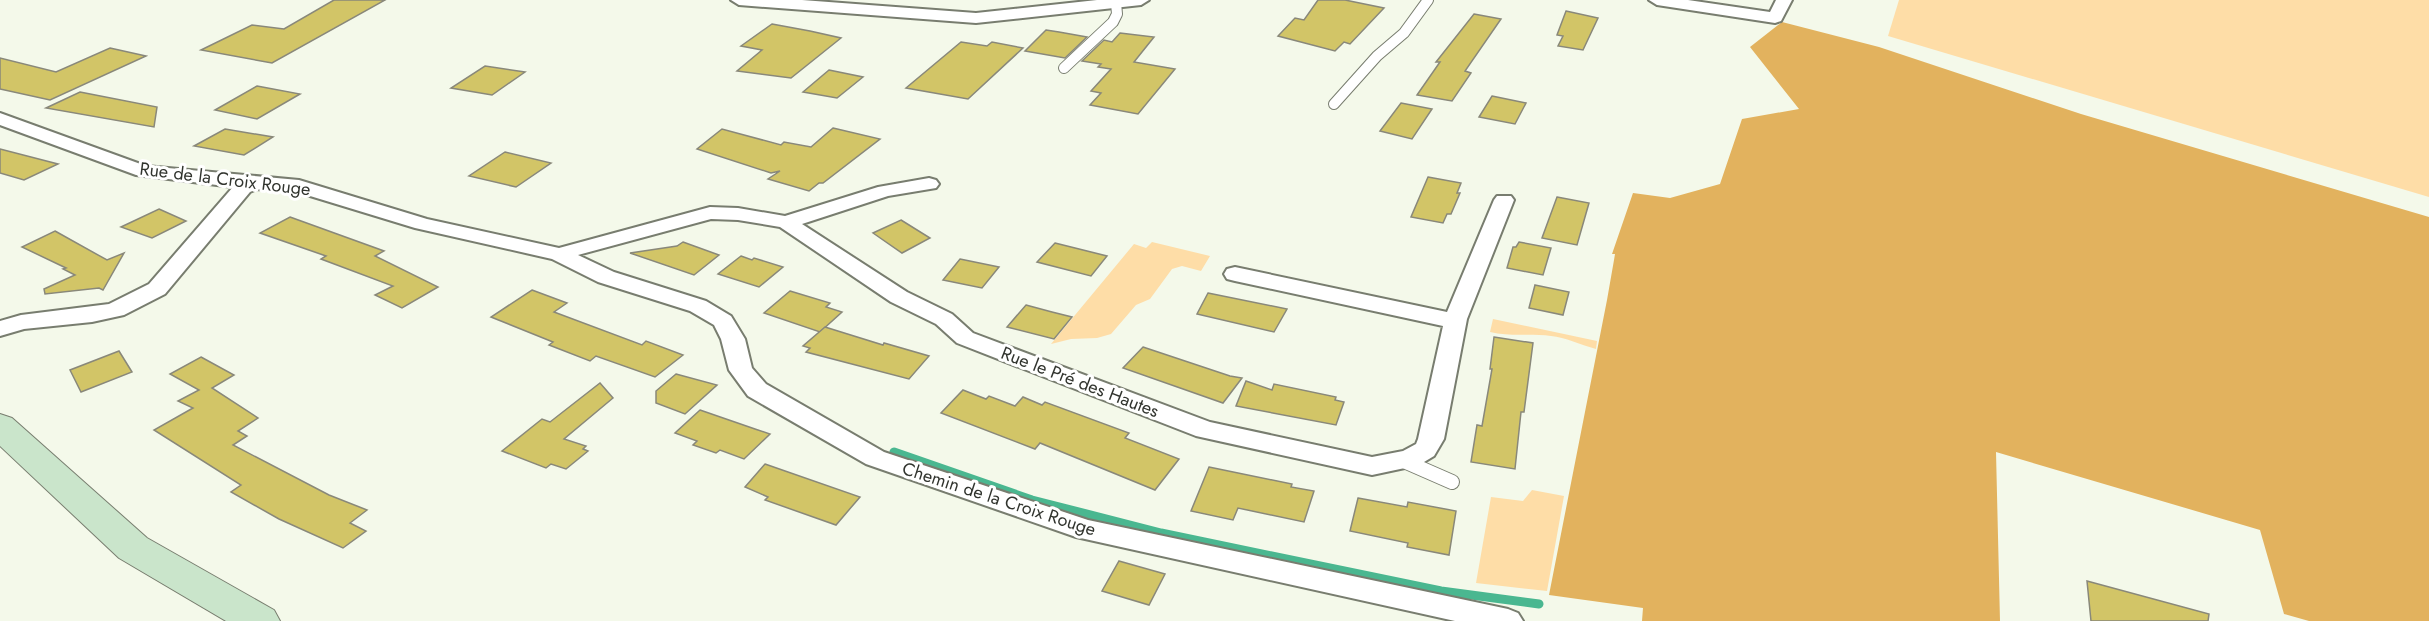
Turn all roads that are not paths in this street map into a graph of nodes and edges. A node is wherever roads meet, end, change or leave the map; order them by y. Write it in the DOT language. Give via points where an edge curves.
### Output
graph roads {
  1 [pos="739,0"];
  2 [pos="1141,0"];
  3 [pos="1428,0"];
  4 [pos="1657,0"];
  5 [pos="1784,0"];
  6 [pos="1116,3"];
  7 [pos="1064,68"];
  8 [pos="1334,104"];
  9 [pos="0,119"];
  10 [pos="256,181"];
  11 [pos="929,184"];
  12 [pos="1504,200"];
  13 [pos="786,222"];
  14 [pos="559,254"];
  15 [pos="1235,274"];
  16 [pos="1455,321"];
  17 [pos="0,329"];
  18 [pos="0,426"];
  19 [pos="1404,461"];
  20 [pos="1452,482"];
  21 [pos="261,621"];
  22 [pos="1508,621"];
  1 -- 6 [label="street" via="976,18"];
  2 -- 6 [label="street"];
  3 -- 8 [label="lane" via="1404,33"];
  4 -- 5 [label="street" via="1775,18"];
  6 -- 7 [label="lane" via="1113,22"];
  9 -- 10 [label="street, Rue de la Croix Rouge" via="142,171"];
  10 -- 14 [label="street, Rue de la Croix Rouge" via="299,186 422,224"];
  10 -- 17 [label="street" via="243,188 156,289 116,309 21,322"];
  11 -- 13 [label="street, Rue le Pré des Hautes" via="885,191"];
  12 -- 16 [label="street, Rue le Pré des Hautes"];
  13 -- 14 [label="street, Rue le Pré des Hautes" via="711,213"];
  13 -- 19 [label="street, Rue le Pré des Hautes" via="899,297 944,320 965,338 1205,430 1372,466"];
  14 -- 22 [label="street, Chemin de la Croix Rouge" via="606,277 698,306 723,321 733,339 741,370 757,390 875,458 1086,530"];
  15 -- 16 [label="street"];
  16 -- 19 [label="street, Rue le Pré des Hautes" via="1431,440 1425,450"];
  18 -- 21 [label="street" via="133,548"];
  19 -- 20 [label="lane"];
}
